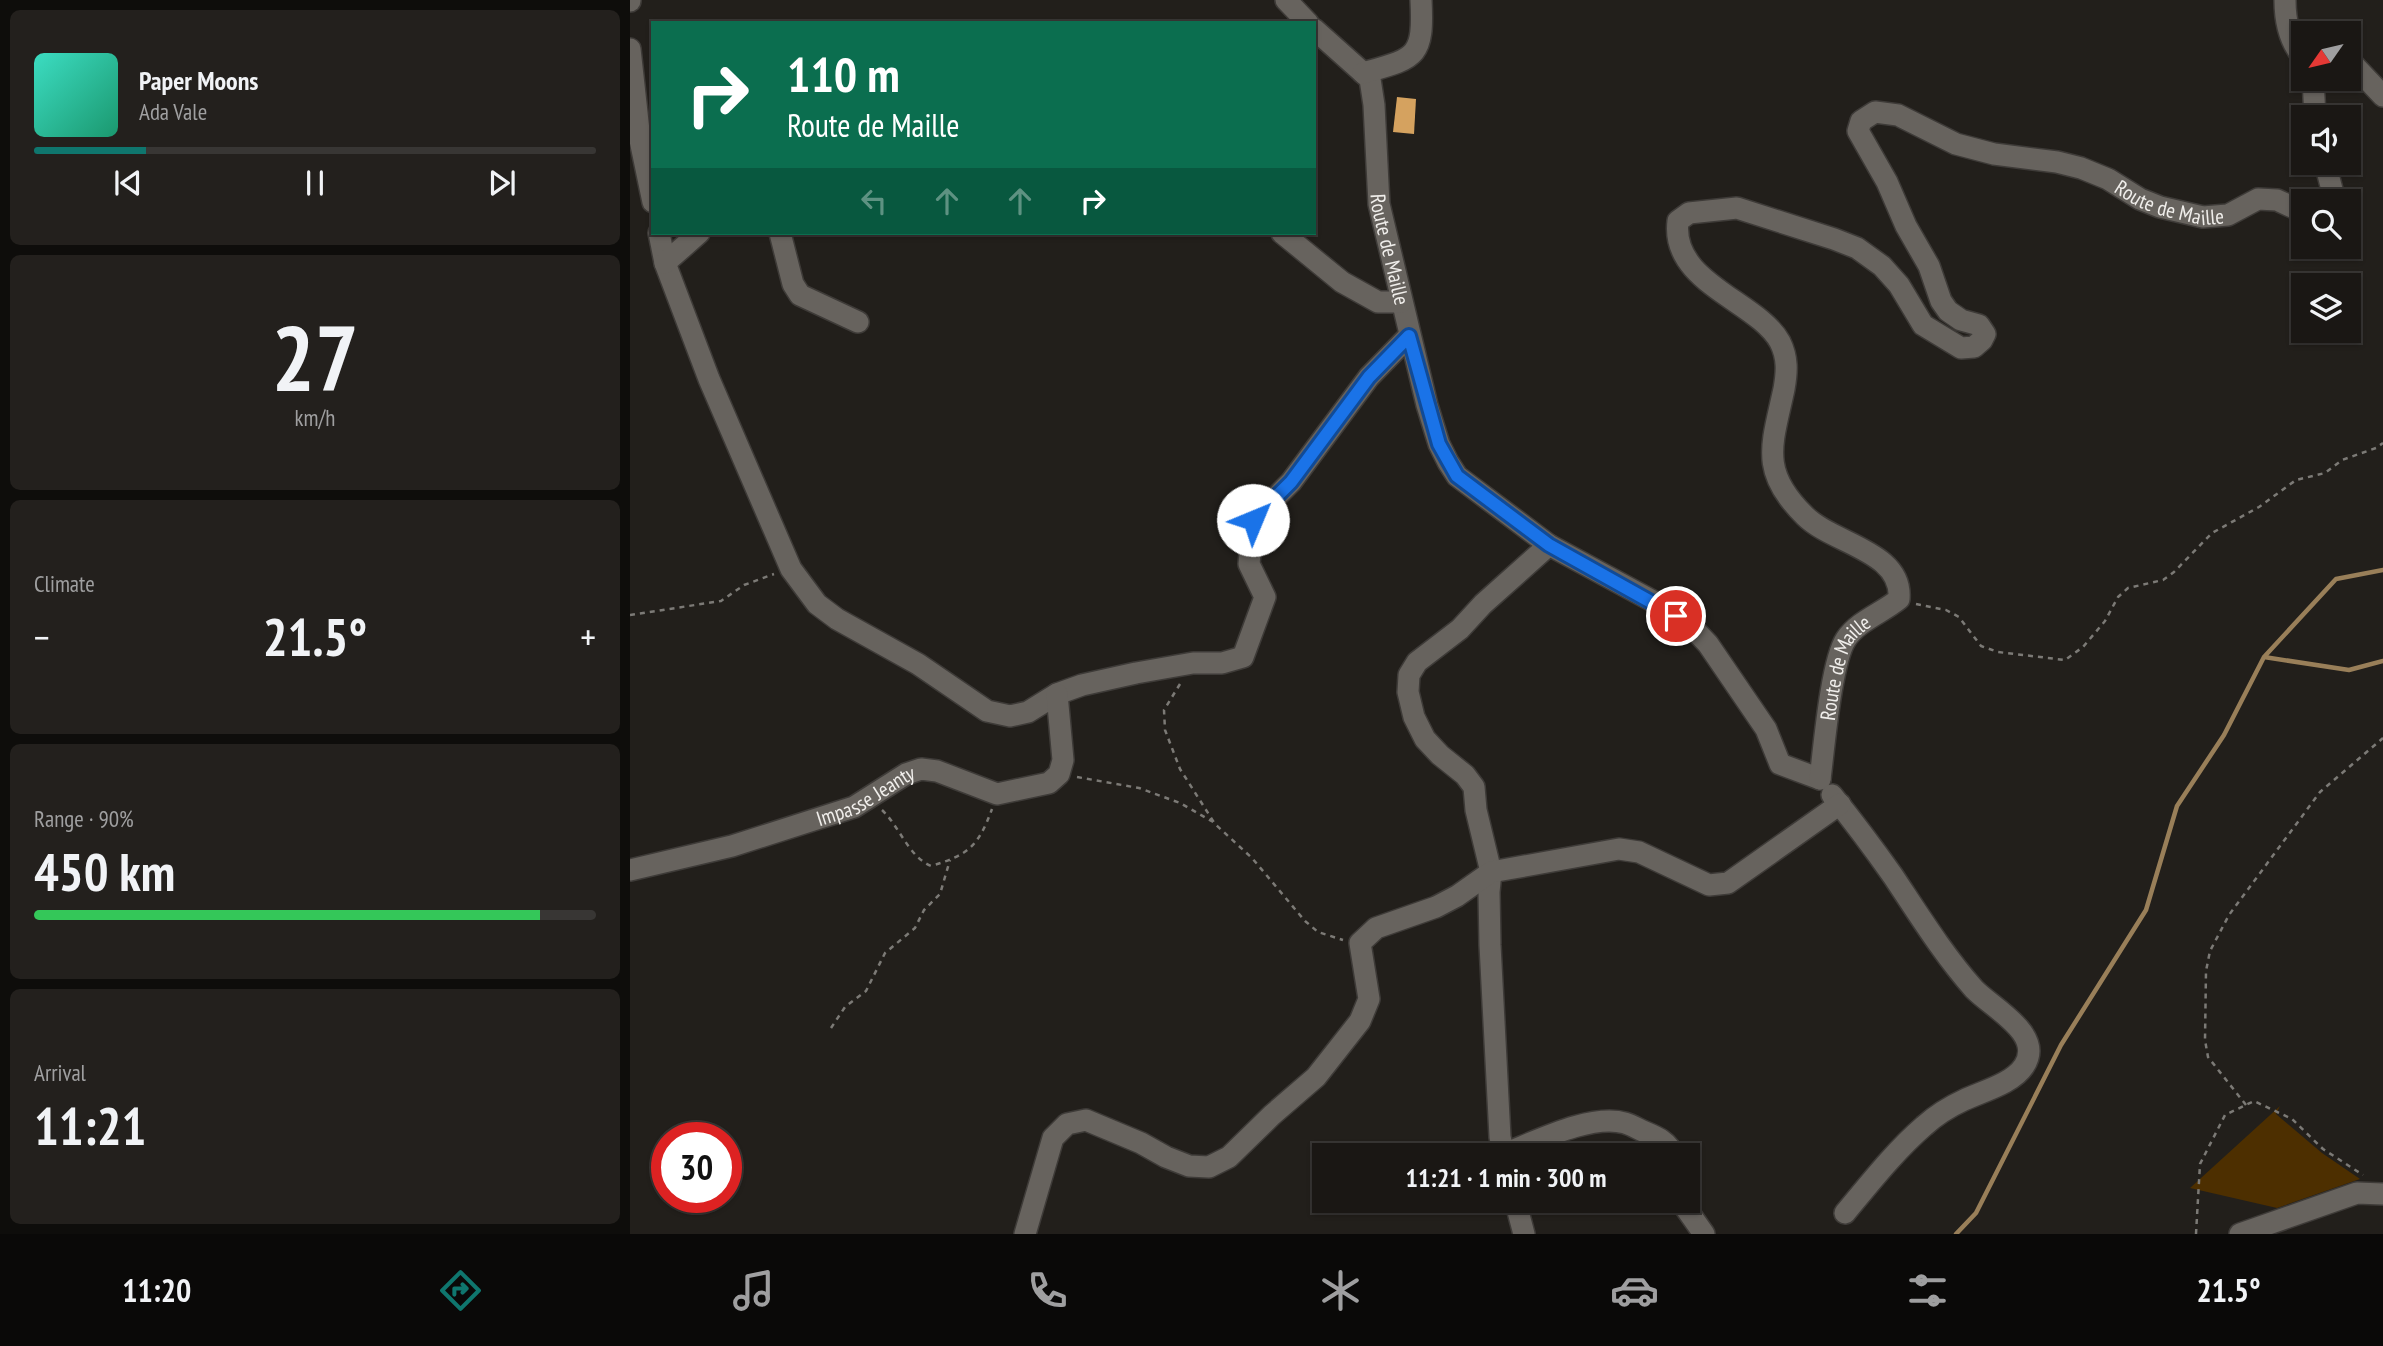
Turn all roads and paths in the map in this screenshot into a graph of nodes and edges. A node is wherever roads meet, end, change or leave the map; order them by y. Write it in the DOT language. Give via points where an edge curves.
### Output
graph roads {
  1 [pos="1286,0"];
  2 [pos="1421,0"];
  3 [pos="2285,0"];
  4 [pos="1306,21"];
  5 [pos="1316,31"];
  6 [pos="2291,37"];
  7 [pos="630,49"];
  8 [pos="1363,73"];
  9 [pos="2361,73"];
  10 [pos="2383,96"];
  11 [pos="645,118"];
  12 [pos="651,192"];
  13 [pos="2291,206"];
  14 [pos="659,235"];
  15 [pos="697,235"];
  16 [pos="781,235"];
  17 [pos="1284,235"];
  18 [pos="665,263"];
  19 [pos="1401,302"];
  20 [pos="858,322"];
  21 [pos="1409,336"];
  22 [pos="2383,443"];
  23 [pos="1549,545"];
  24 [pos="791,569"];
  25 [pos="1899,599"];
  26 [pos="630,614"];
  27 [pos="1194,663"];
  28 [pos="1058,694"];
  29 [pos="2383,738"];
  30 [pos="1059,774"];
  31 [pos="1820,779"];
  32 [pos="997,794"];
  33 [pos="870,798"];
  34 [pos="1840,804"];
  35 [pos="1215,824"];
  36 [pos="950,860"];
  37 [pos="630,870"];
  38 [pos="1491,872"];
  39 [pos="1360,943"];
  40 [pos="831,1028"];
  41 [pos="2246,1105"];
  42 [pos="1501,1143"];
  43 [pos="1534,1143"];
  44 [pos="1666,1143"];
  45 [pos="2363,1176"];
  46 [pos="2383,1194"];
  47 [pos="1518,1213"];
  48 [pos="1687,1213"];
  49 [pos="1845,1213"];
  50 [pos="1025,1234"];
  51 [pos="1524,1234"];
  52 [pos="1704,1234"];
  53 [pos="2196,1234"];
  54 [pos="2239,1234"];
  1 -- 4 [label="street"];
  2 -- 8 [label="street" via="1420,40 1413,55"];
  3 -- 6 [label="street"];
  5 -- 8 [label="street, Route de Maille"];
  7 -- 11 [label="street"];
  8 -- 19 [label="street, Route de Maille" via="1370,79 1379,204"];
  9 -- 10 [label="street"];
  11 -- 12 [label="street" via="640,139"];
  13 -- 25 [label="street, Route de Maille" via="2277,200 2258,200 2228,215 2203,217 2140,199 2081,168 1956,145 1898,115 1875,113 1861,121 1858,131 1929,267 1941,301 1961,320 1979,325 1984,334 1974,346 1961,348 1923,325 1899,285 1857,248 1737,208 1689,213 1678,221 1680,247 1698,272 1766,325 1785,354 1788,370 1771,461 1777,481 1793,504 1825,532 1885,563 1900,587"];
  14 -- 18 [label="street"];
  15 -- 18 [label="street"];
  16 -- 20 [label="street" via="800,295"];
  17 -- 19 [label="street" via="1342,282 1378,302"];
  18 -- 24 [label="street"];
  19 -- 21 [label="street, Route de Maille"];
  21 -- 23 [label="street, Route de Maille" via="1439,444 1457,476"];
  21 -- 27 [label="street" via="1369,377 1291,482 1253,520 1249,564 1265,597 1243,657"];
  22 -- 25 [label="path" via="2342,460 2325,473 2295,480 2212,533 2163,580 2128,588 2083,647 2065,660 1981,646 1959,617"];
  23 -- 31 [label="street, Route de Maille" via="1690,625 1766,729 1780,764"];
  23 -- 38 [label="street" via="1460,629 1417,662 1409,675 1414,717 1426,739 1474,787"];
  24 -- 26 [label="path" via="756,579 721,601"];
  24 -- 28 [label="street" via="817,604 837,619 918,664 987,711 1010,716 1028,712"];
  25 -- 31 [label="street, Route de Maille" via="1846,639 1831,699"];
  27 -- 28 [label="street"];
  27 -- 35 [label="path" via="1164,710 1165,730 1180,769"];
  28 -- 30 [label="street" via="1063,760"];
  29 -- 41 [label="path" via="2320,792 2229,915 2210,951 2204,1040 2208,1057"];
  30 -- 32 [label="street" via="1049,783"];
  30 -- 35 [label="path" via="1139,788 1180,803"];
  31 -- 34 [label="street"];
  32 -- 33 [label="street, Impasse Jeanty" via="921,769"];
  32 -- 36 [label="path" via="985,827 968,852"];
  33 -- 36 [label="path" via="894,821 920,861 931,866"];
  33 -- 37 [label="street, Impasse Jeanty" via="855,807 732,846"];
  34 -- 38 [label="street" via="1728,883 1709,885 1639,852 1619,849"];
  34 -- 49 [label="street" via="1950,962 2027,1038 2029,1056 2022,1069 2004,1082 1961,1101 1925,1125"];
  35 -- 39 [label="path" via="1252,858 1305,921 1326,935"];
  36 -- 40 [label="path" via="940,894 915,928 885,953 866,991 845,1007"];
  38 -- 39 [label="street" via="1436,907 1376,928"];
  38 -- 42 [label="street" via="1490,946"];
  39 -- 50 [label="street" via="1369,999 1360,1021 1316,1077 1229,1157 1209,1167 1189,1166 1086,1121 1067,1124 1053,1138"];
  41 -- 45 [label="path" via="2254,1101 2292,1119 2323,1149"];
  41 -- 53 [label="path" via="2225,1115 2200,1164"];
  43 -- 44 [label="street" via="1601,1121 1623,1122"];
  46 -- 54 [label="street" via="2357,1193"];
  47 -- 51 [label="street"];
  48 -- 52 [label="street"];
}
